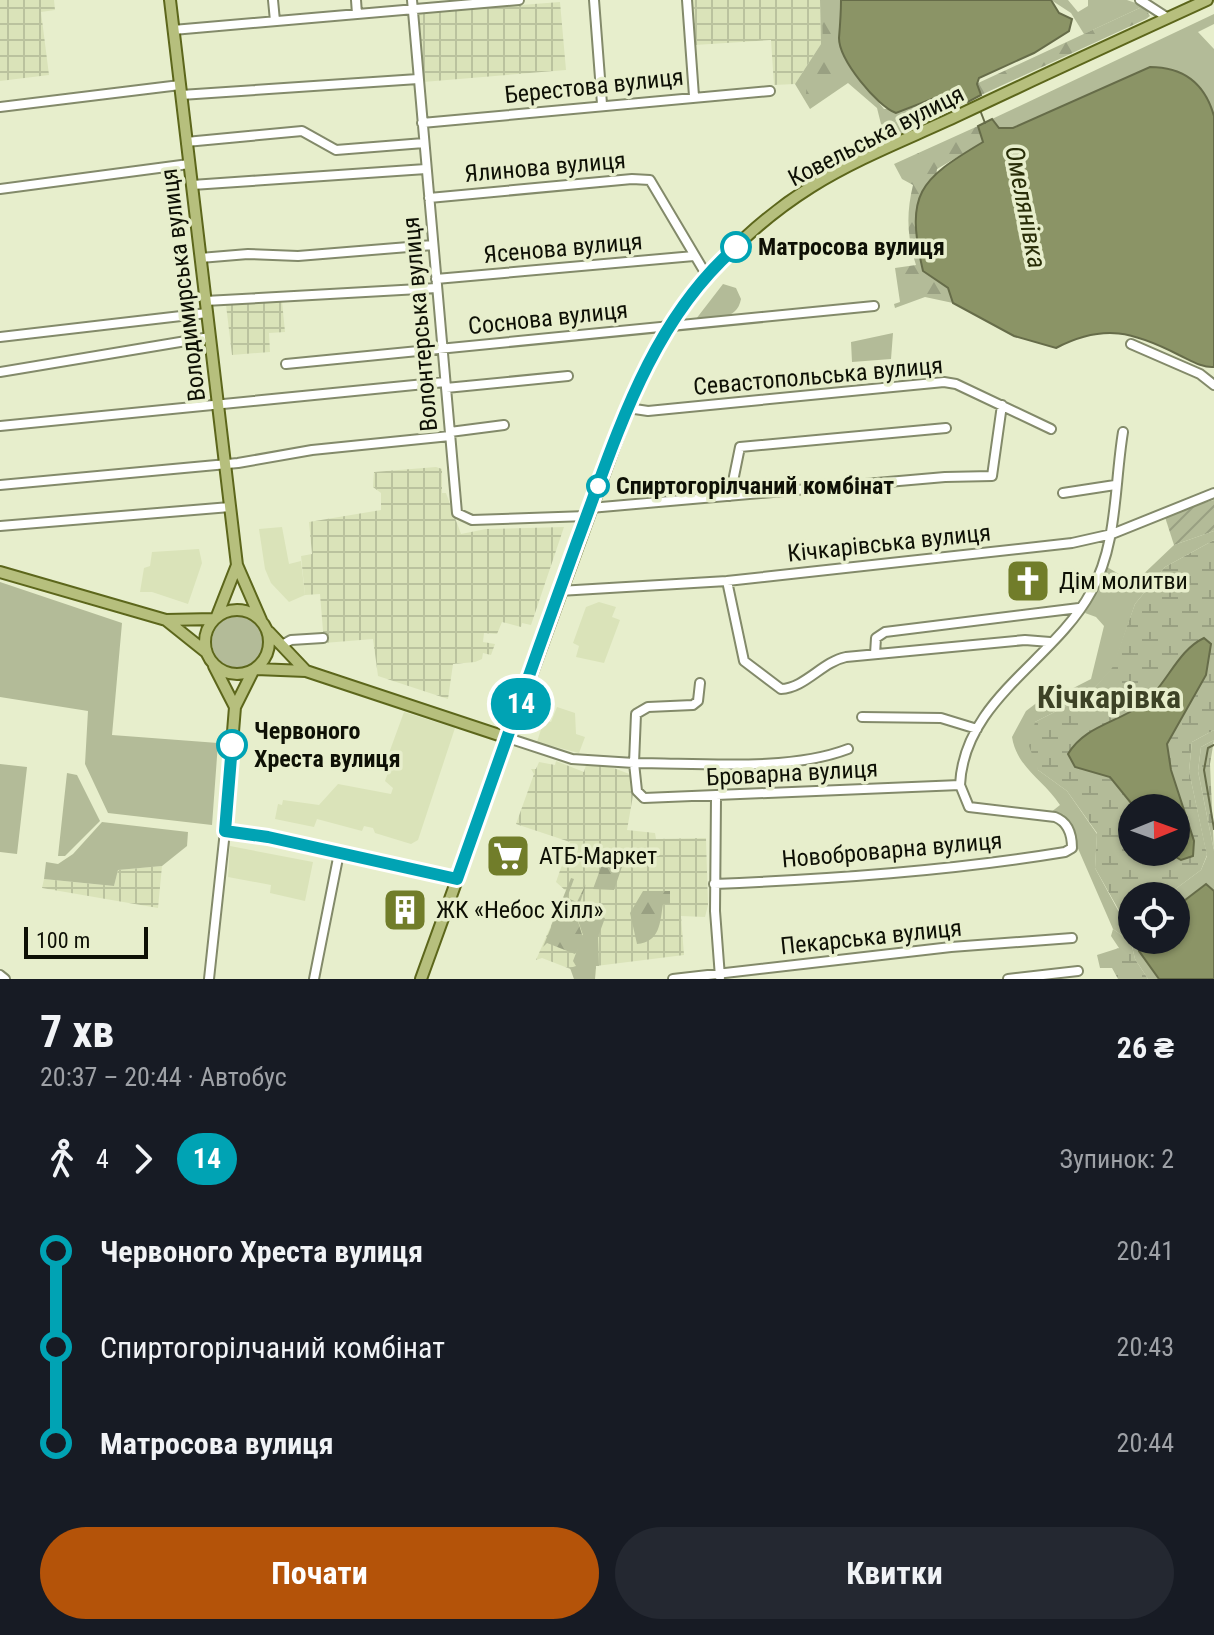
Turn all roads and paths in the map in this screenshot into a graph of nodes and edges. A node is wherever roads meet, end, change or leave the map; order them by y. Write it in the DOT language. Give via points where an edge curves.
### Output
graph roads {
  1 [pos="170,0"];
  2 [pos="273,0"];
  3 [pos="356,0"];
  4 [pos="519,0"];
  5 [pos="594,0"];
  6 [pos="687,0"];
  7 [pos="1140,0"];
  8 [pos="1207,0"];
  9 [pos="500,1"];
  10 [pos="412,4"];
  11 [pos="357,14"];
  12 [pos="1168,18"];
  13 [pos="275,21"];
  14 [pos="173,30"];
  15 [pos="418,79"];
  16 [pos="180,90"];
  17 [pos="770,91"];
  18 [pos="694,96"];
  19 [pos="602,104"];
  20 [pos="0,107"];
  21 [pos="422,123"];
  22 [pos="186,142"];
  23 [pos="424,143"];
  24 [pos="189,164"];
  25 [pos="426,169"];
  26 [pos="192,185"];
  27 [pos="0,189"];
  28 [pos="429,198"];
  29 [pos="433,245"];
  30 [pos="694,256"];
  31 [pos="200,258"];
  32 [pos="707,276"];
  33 [pos="437,283"];
  34 [pos="874,306"];
  35 [pos="206,307"];
  36 [pos="671,325"];
  37 [pos="0,337"];
  38 [pos="210,337"];
  39 [pos="1131,344"];
  40 [pos="442,348"];
  41 [pos="286,364"];
  42 [pos="0,372"];
  43 [pos="568,376"];
  44 [pos="446,385"];
  45 [pos="1214,385"];
  46 [pos="1002,405"];
  47 [pos="218,406"];
  48 [pos="628,408"];
  49 [pos="504,425"];
  50 [pos="0,426"];
  51 [pos="946,428"];
  52 [pos="1051,429"];
  53 [pos="1123,432"];
  54 [pos="450,434"];
  55 [pos="225,464"];
  56 [pos="0,485"];
  57 [pos="1115,485"];
  58 [pos="1063,493"];
  59 [pos="1214,493"];
  60 [pos="730,496"];
  61 [pos="230,507"];
  62 [pos="588,512"];
  63 [pos="0,526"];
  64 [pos="1112,534"];
  65 [pos="237,565"];
  66 [pos="0,572"];
  67 [pos="727,581"];
  68 [pos="559,591"];
  69 [pos="1080,608"];
  70 [pos="216,618"];
  71 [pos="166,620"];
  72 [pos="261,620"];
  73 [pos="269,632"];
  74 [pos="323,638"];
  75 [pos="1050,642"];
  76 [pos="282,645"];
  77 [pos="206,652"];
  78 [pos="875,654"];
  79 [pos="213,664"];
  80 [pos="255,670"];
  81 [pos="306,671"];
  82 [pos="700,683"];
  83 [pos="235,707"];
  84 [pos="862,717"];
  85 [pos="977,729"];
  86 [pos="508,738"];
  87 [pos="848,749"];
  88 [pos="634,763"];
  89 [pos="960,785"];
  90 [pos="716,798"];
  91 [pos="225,831"];
  92 [pos="339,853"];
  93 [pos="457,879"];
  94 [pos="714,884"];
  95 [pos="1072,938"];
  96 [pos="1078,971"];
  97 [pos="0,975"];
  98 [pos="720,976"];
  99 [pos="5,979"];
  100 [pos="209,979"];
  101 [pos="314,979"];
  102 [pos="421,979"];
  103 [pos="673,979"];
  104 [pos="1008,979"];
  1 -- 14 [label="main road, Володимирська вулиця"];
  2 -- 13 [label="street"];
  3 -- 11 [label="street"];
  4 -- 9 [label="street"];
  5 -- 19 [label="street"];
  6 -- 18 [label="street"];
  7 -- 12 [label="street"];
  8 -- 12 [label="main road, Ковельська вулиця"];
  9 -- 10 [label="street"];
  10 -- 11 [label="street"];
  10 -- 15 [label="street, Волонтерська вулиця"];
  11 -- 13 [label="street"];
  12 -- 32 [label="main road, Ковельська вулиця" via="811,187"];
  13 -- 14 [label="street"];
  14 -- 16 [label="main road, Володимирська вулиця"];
  15 -- 16 [label="street"];
  15 -- 21 [label="street, Волонтерська вулиця"];
  16 -- 20 [label="street"];
  16 -- 22 [label="main road, Володимирська вулиця"];
  17 -- 18 [label="street, Берестова вулиця"];
  18 -- 19 [label="street, Берестова вулиця"];
  19 -- 21 [label="street, Берестова вулиця"];
  21 -- 23 [label="street, Волонтерська вулиця"];
  22 -- 23 [label="street" via="302,131 336,150"];
  22 -- 24 [label="main road, Володимирська вулиця"];
  23 -- 25 [label="street, Волонтерська вулиця"];
  24 -- 26 [label="main road, Володимирська вулиця"];
  24 -- 27 [label="street"];
  25 -- 26 [label="street"];
  25 -- 28 [label="street, Волонтерська вулиця"];
  26 -- 31 [label="main road, Володимирська вулиця"];
  28 -- 29 [label="street, Волонтерська вулиця"];
  28 -- 30 [label="street, Ялинова вулиця" via="650,180"];
  29 -- 31 [label="street"];
  29 -- 33 [label="street, Волонтерська вулиця"];
  30 -- 32 [label="street, Ялинова вулиця"];
  30 -- 33 [label="street, Ясенова вулиця"];
  31 -- 35 [label="main road, Володимирська вулиця"];
  32 -- 36 [label="main road, Ковельська вулиця"];
  33 -- 35 [label="street, Ясенова вулиця"];
  33 -- 40 [label="street, Волонтерська вулиця"];
  34 -- 36 [label="street, Соснова вулиця"];
  35 -- 37 [label="street, Ясенова вулиця"];
  35 -- 38 [label="main road, Володимирська вулиця"];
  36 -- 40 [label="street, Соснова вулиця"];
  36 -- 48 [label="main road, Ковельська вулиця"];
  38 -- 42 [label="street"];
  38 -- 47 [label="main road, Володимирська вулиця"];
  39 -- 45 [label="street"];
  40 -- 41 [label="street, Соснова вулиця"];
  40 -- 44 [label="street, Волонтерська вулиця"];
  43 -- 44 [label="street"];
  44 -- 47 [label="street"];
  44 -- 54 [label="street, Волонтерська вулиця"];
  46 -- 48 [label="street, Севастопольська вулиця" via="956,384 936,382 648,411"];
  46 -- 52 [label="street, Севастопольська вулиця"];
  46 -- 60 [label="street" via="992,476"];
  47 -- 50 [label="street"];
  47 -- 55 [label="main road, Володимирська вулиця"];
  48 -- 62 [label="main road, Ковельська вулиця"];
  49 -- 54 [label="street"];
  51 -- 60 [label="street" via="740,447"];
  53 -- 57 [label="street"];
  54 -- 55 [label="street"];
  54 -- 62 [label="street, Волонтерська вулиця" via="461,518"];
  55 -- 56 [label="street"];
  55 -- 61 [label="main road, Володимирська вулиця"];
  57 -- 58 [label="street"];
  57 -- 64 [label="street"];
  59 -- 64 [label="street, Кічкарівська вулиця"];
  60 -- 62 [label="street"];
  61 -- 63 [label="street"];
  61 -- 65 [label="main road, Володимирська вулиця"];
  62 -- 68 [label="main road, Ковельська вулиця"];
  64 -- 67 [label="street, Кічкарівська вулиця" via="1047,546"];
  64 -- 69 [label="street" via="1103,567"];
  65 -- 70 [label="main road, Володимирська вулиця"];
  65 -- 72 [label="main road, Володимирська вулиця"];
  66 -- 71 [label="main road"];
  67 -- 68 [label="street, Кічкарівська вулиця"];
  67 -- 78 [label="street" via="744,661 775,686 794,687 834,659"];
  68 -- 86 [label="main road, Ковельська вулиця"];
  69 -- 75 [label="street"];
  69 -- 78 [label="street" via="885,632 876,638"];
  70 -- 71 [label="main road"];
  70 -- 72 [label="main road" via="240,610"];
  70 -- 77 [label="main road" via="205,640"];
  71 -- 77 [label="main road"];
  72 -- 73 [label="main road"];
  73 -- 76 [label="main road"];
  73 -- 80 [label="main road" via="268,653"];
  74 -- 76 [label="street"];
  75 -- 78 [label="street"];
  75 -- 85 [label="street"];
  76 -- 81 [label="main road"];
  77 -- 79 [label="main road"];
  79 -- 80 [label="main road" via="232,675"];
  79 -- 83 [label="main road"];
  80 -- 81 [label="main road"];
  80 -- 83 [label="main road"];
  81 -- 86 [label="main road"];
  82 -- 88 [label="street" via="693,705 648,707 636,714"];
  83 -- 91 [label="main road"];
  84 -- 85 [label="street" via="941,718"];
  85 -- 89 [label="street"];
  86 -- 88 [label="street" via="572,759"];
  86 -- 93 [label="main road, Ковельська вулиця"];
  87 -- 88 [label="street" via="827,757 757,762"];
  88 -- 90 [label="street, Броварна вулиця" via="637,791 644,798"];
  89 -- 90 [label="street, Броварна вулиця"];
  89 -- 94 [label="street, Новоброварна вулиця" via="971,808 1059,818 1072,848 899,873"];
  90 -- 94 [label="street"];
  91 -- 92 [label="main road"];
  91 -- 100 [label="street"];
  92 -- 93 [label="main road"];
  92 -- 101 [label="street"];
  93 -- 102 [label="main road, Ковельська вулиця"];
  94 -- 98 [label="street"];
  95 -- 98 [label="street, Пекарська вулиця" via="951,947"];
  96 -- 104 [label="street"];
  97 -- 99 [label="street"];
  98 -- 103 [label="street, Пекарська вулиця"];
}
